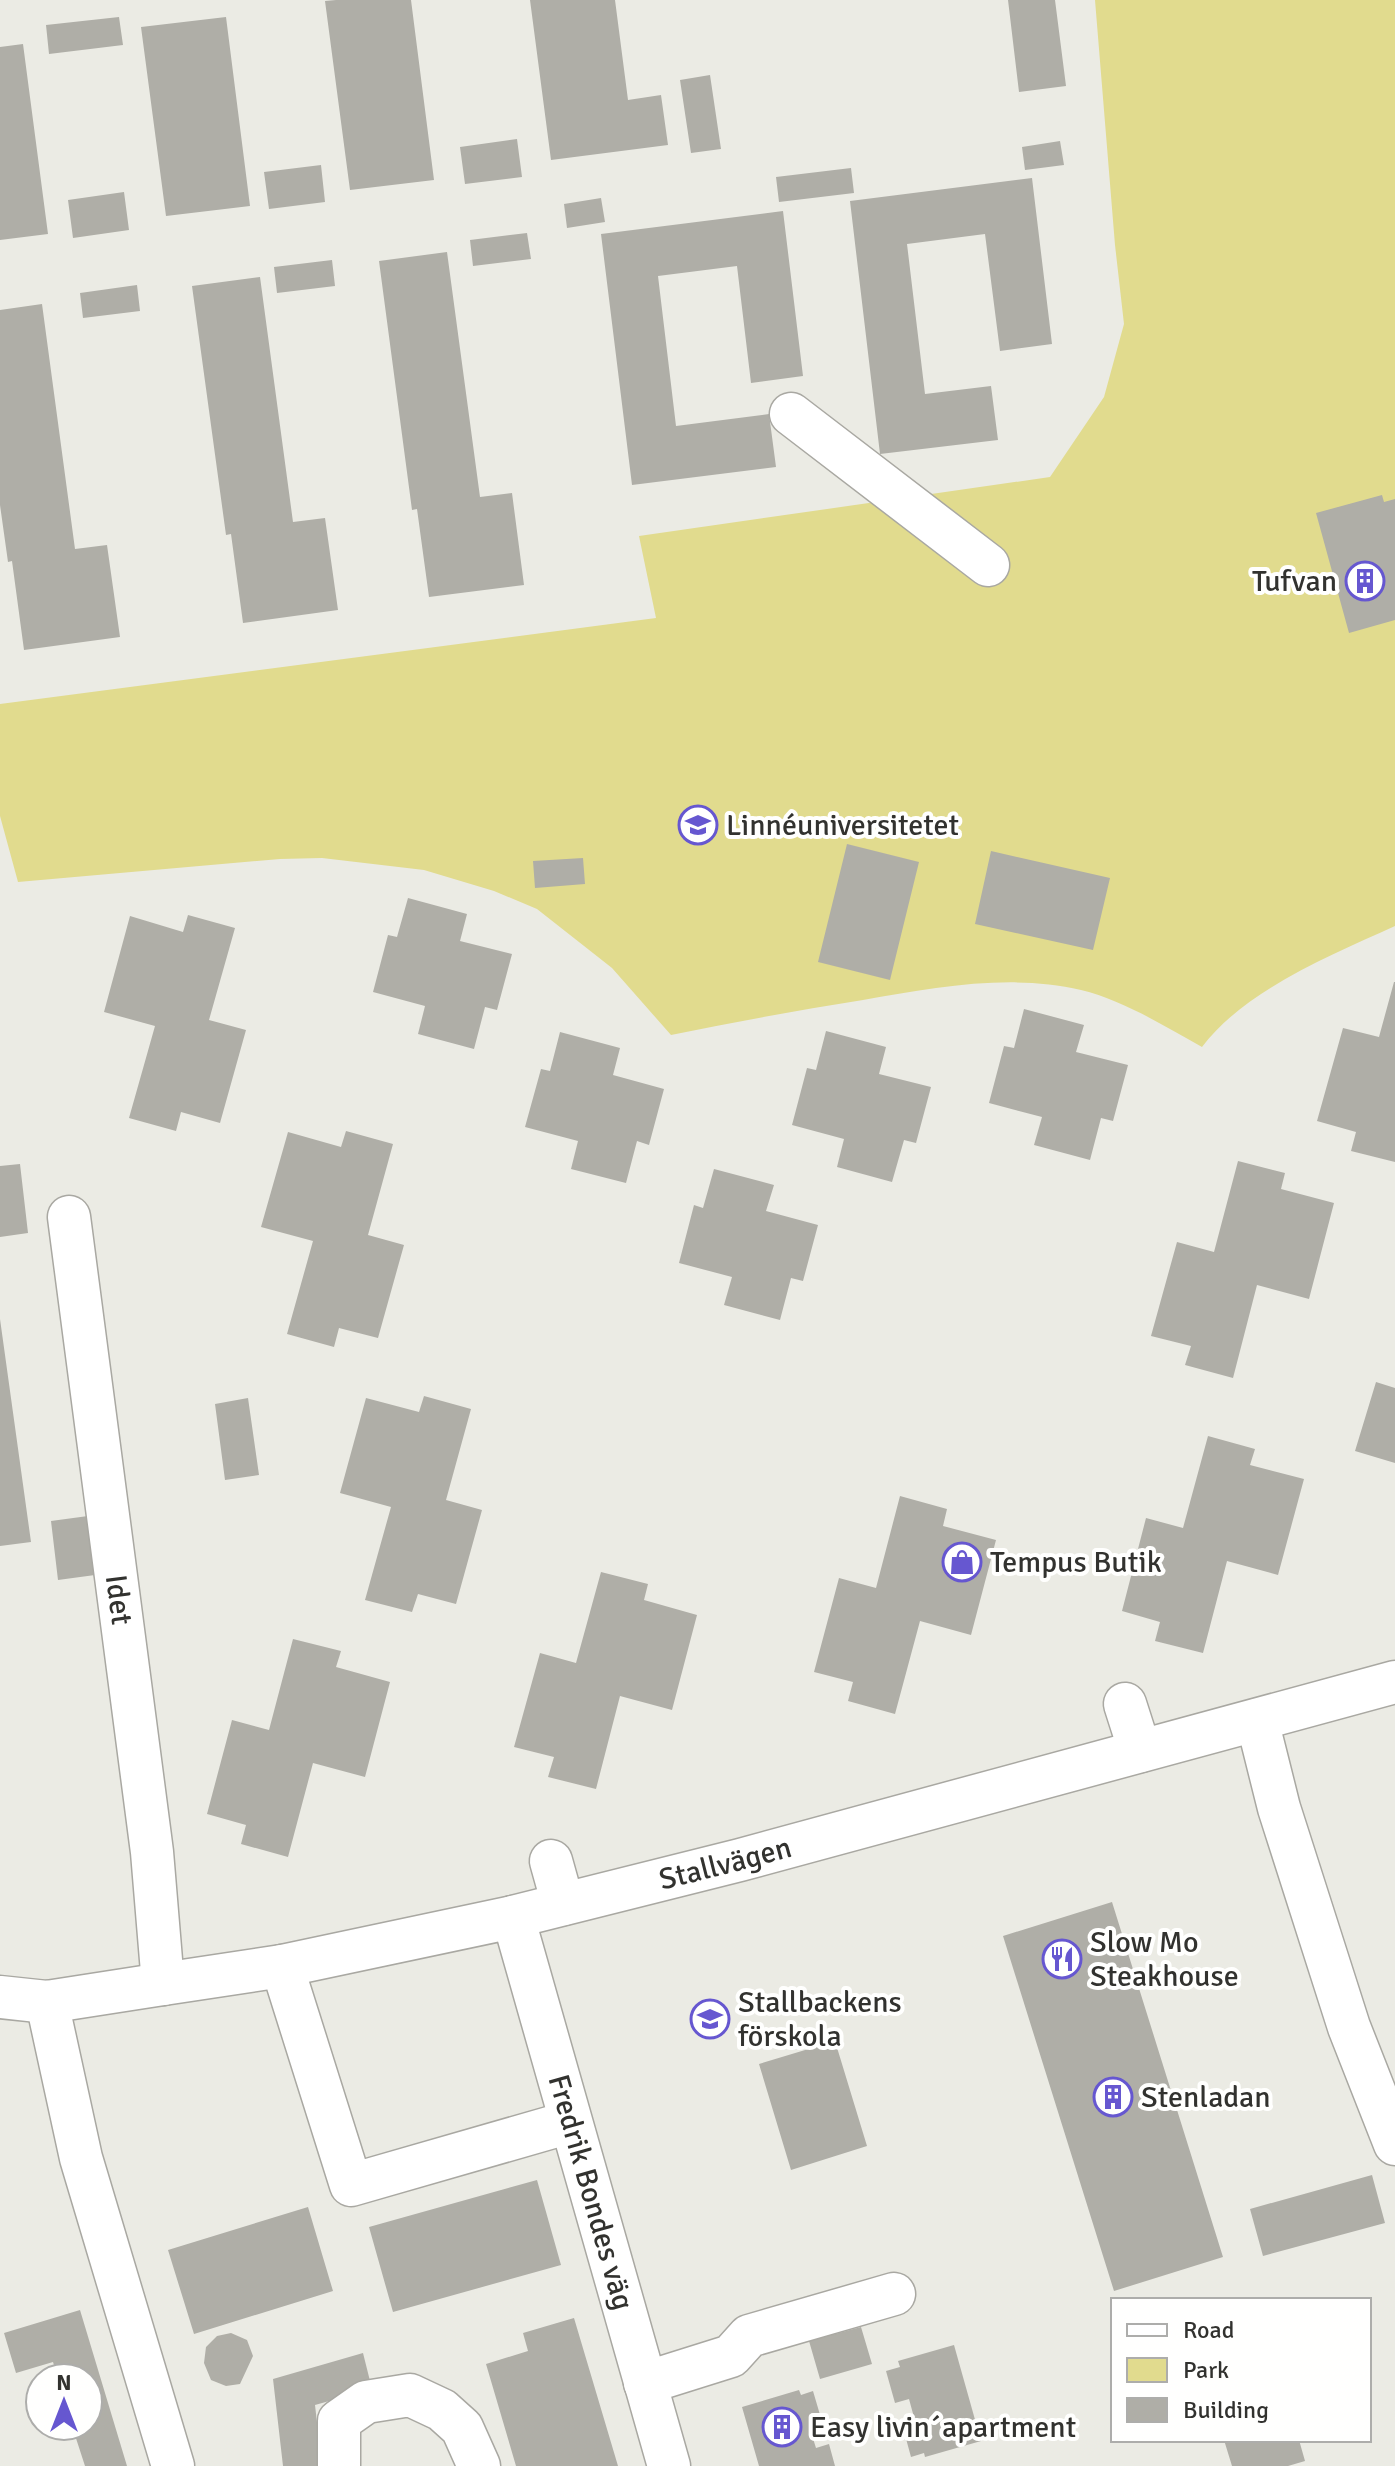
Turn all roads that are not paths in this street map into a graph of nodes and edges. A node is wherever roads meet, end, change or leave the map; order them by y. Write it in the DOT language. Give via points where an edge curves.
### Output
graph roads {
  1 [pos="791,414"];
  2 [pos="988,565"];
  3 [pos="69,1217"];
  4 [pos="1395,1682"];
  5 [pos="1125,1704"];
  6 [pos="1257,1720"];
  7 [pos="1140,1751"];
  8 [pos="551,1861"];
  9 [pos="563,1904"];
  10 [pos="513,1917"];
  11 [pos="282,1966"];
  12 [pos="163,1984"];
  13 [pos="0,1997"];
  14 [pos="47,2002"];
  15 [pos="0,2026"];
  16 [pos="570,2122"];
  17 [pos="1395,2144"];
  18 [pos="894,2294"];
  19 [pos="645,2383"];
  20 [pos="468,2463"];
  21 [pos="173,2466"];
  22 [pos="339,2466"];
  23 [pos="669,2466"];
  1 -- 2 [label="street"];
  3 -- 12 [label="street, Idet" via="152,1852"];
  4 -- 6 [label="street, Stallvägen"];
  5 -- 7 [label="street"];
  6 -- 7 [label="street, Stallvägen"];
  6 -- 17 [label="street" via="1279,1808 1349,2027"];
  7 -- 9 [label="street, Stallvägen"];
  8 -- 9 [label="street"];
  9 -- 10 [label="street, Stallvägen"];
  10 -- 11 [label="street, Stallvägen"];
  10 -- 16 [label="street, Fredrik Bondes väg"];
  11 -- 12 [label="street, Stallvägen"];
  11 -- 16 [label="street" via="351,2185"];
  12 -- 14 [label="street, Stallvägen"];
  13 -- 14 [label="street, Stallvägen"];
  14 -- 15 [label="street, Stallvägen"];
  14 -- 21 [label="street" via="81,2158"];
  16 -- 19 [label="street, Fredrik Bondes väg"];
  18 -- 19 [label="street" via="749,2336 731,2356"];
  19 -- 23 [label="street, Fredrik Bondes väg"];
  20 -- 22 [label="street" via="462,2428 442,2410 410,2395 366,2402 339,2421"];
}
